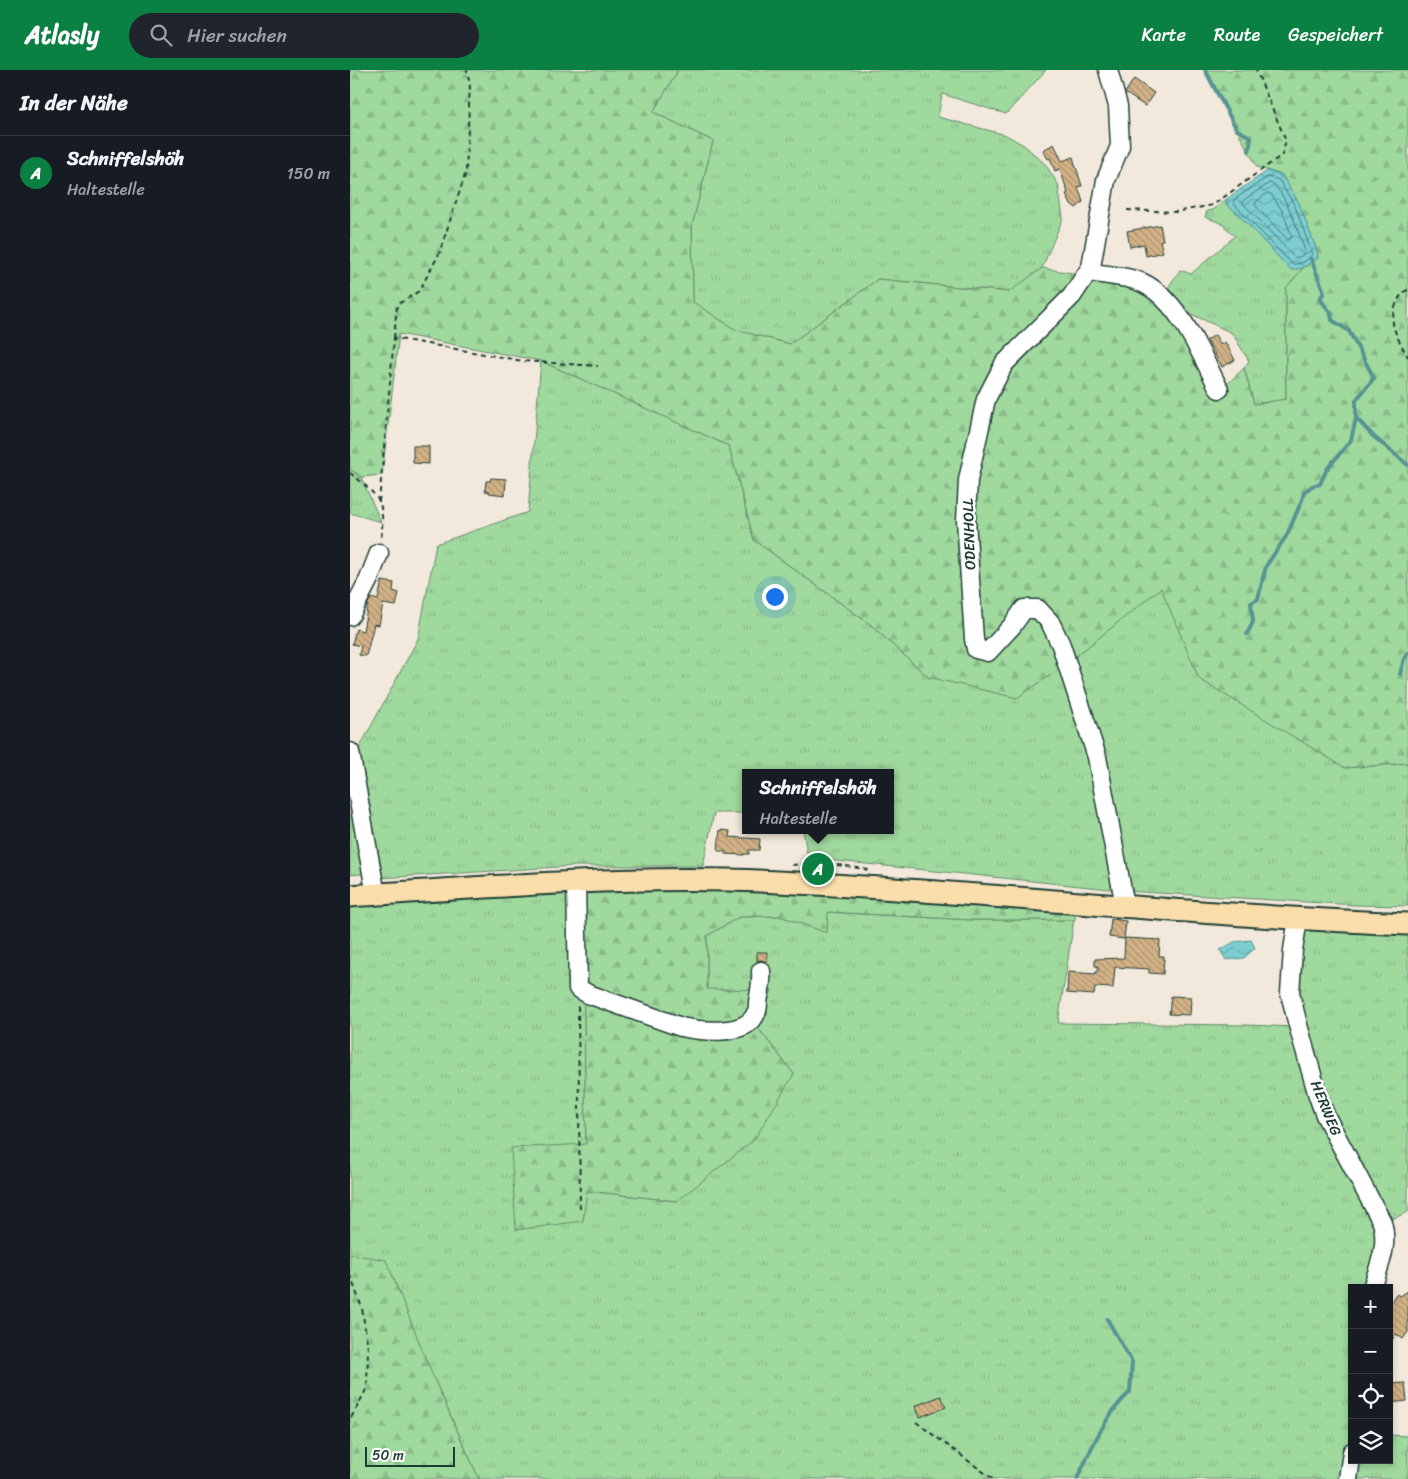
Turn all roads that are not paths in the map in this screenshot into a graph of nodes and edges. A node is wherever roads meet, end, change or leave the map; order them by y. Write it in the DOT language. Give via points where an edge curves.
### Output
graph roads {
  1 [pos="1108,70"];
  2 [pos="1088,272"];
  3 [pos="1219,389"];
  4 [pos="379,553"];
  5 [pos="350,616"];
  6 [pos="350,752"];
  7 [pos="576,882"];
  8 [pos="376,895"];
  9 [pos="350,896"];
  10 [pos="1125,906"];
  11 [pos="1298,919"];
  12 [pos="1408,924"];
  13 [pos="761,971"];
  14 [pos="1373,1284"];
  15 [pos="1350,1464"];
  16 [pos="1348,1479"];
  1 -- 2 [label="street, ODENHOLL" via="1118,106 1120,146 1106,180"];
  2 -- 3 [label="street" via="1138,281 1154,290 1186,326"];
  2 -- 10 [label="street, ODENHOLL" via="1072,296 1004,364 986,399 968,480 967,530 976,649 988,652 1024,609 1038,609 1050,622 1061,645 1097,757"];
  4 -- 5 [label="street"];
  6 -- 8 [label="street"];
  7 -- 8 [label="main road"];
  7 -- 10 [label="main road" via="724,880 820,883"];
  7 -- 13 [label="street" via="578,988 588,994 681,1027 718,1031 746,1025 756,1014 762,990"];
  8 -- 9 [label="main road"];
  10 -- 11 [label="main road"];
  11 -- 12 [label="main road"];
  11 -- 14 [label="street, HERWEG" via="1290,994 1325,1115 1384,1228 1384,1247"];
  15 -- 16 [label="street"];
}
